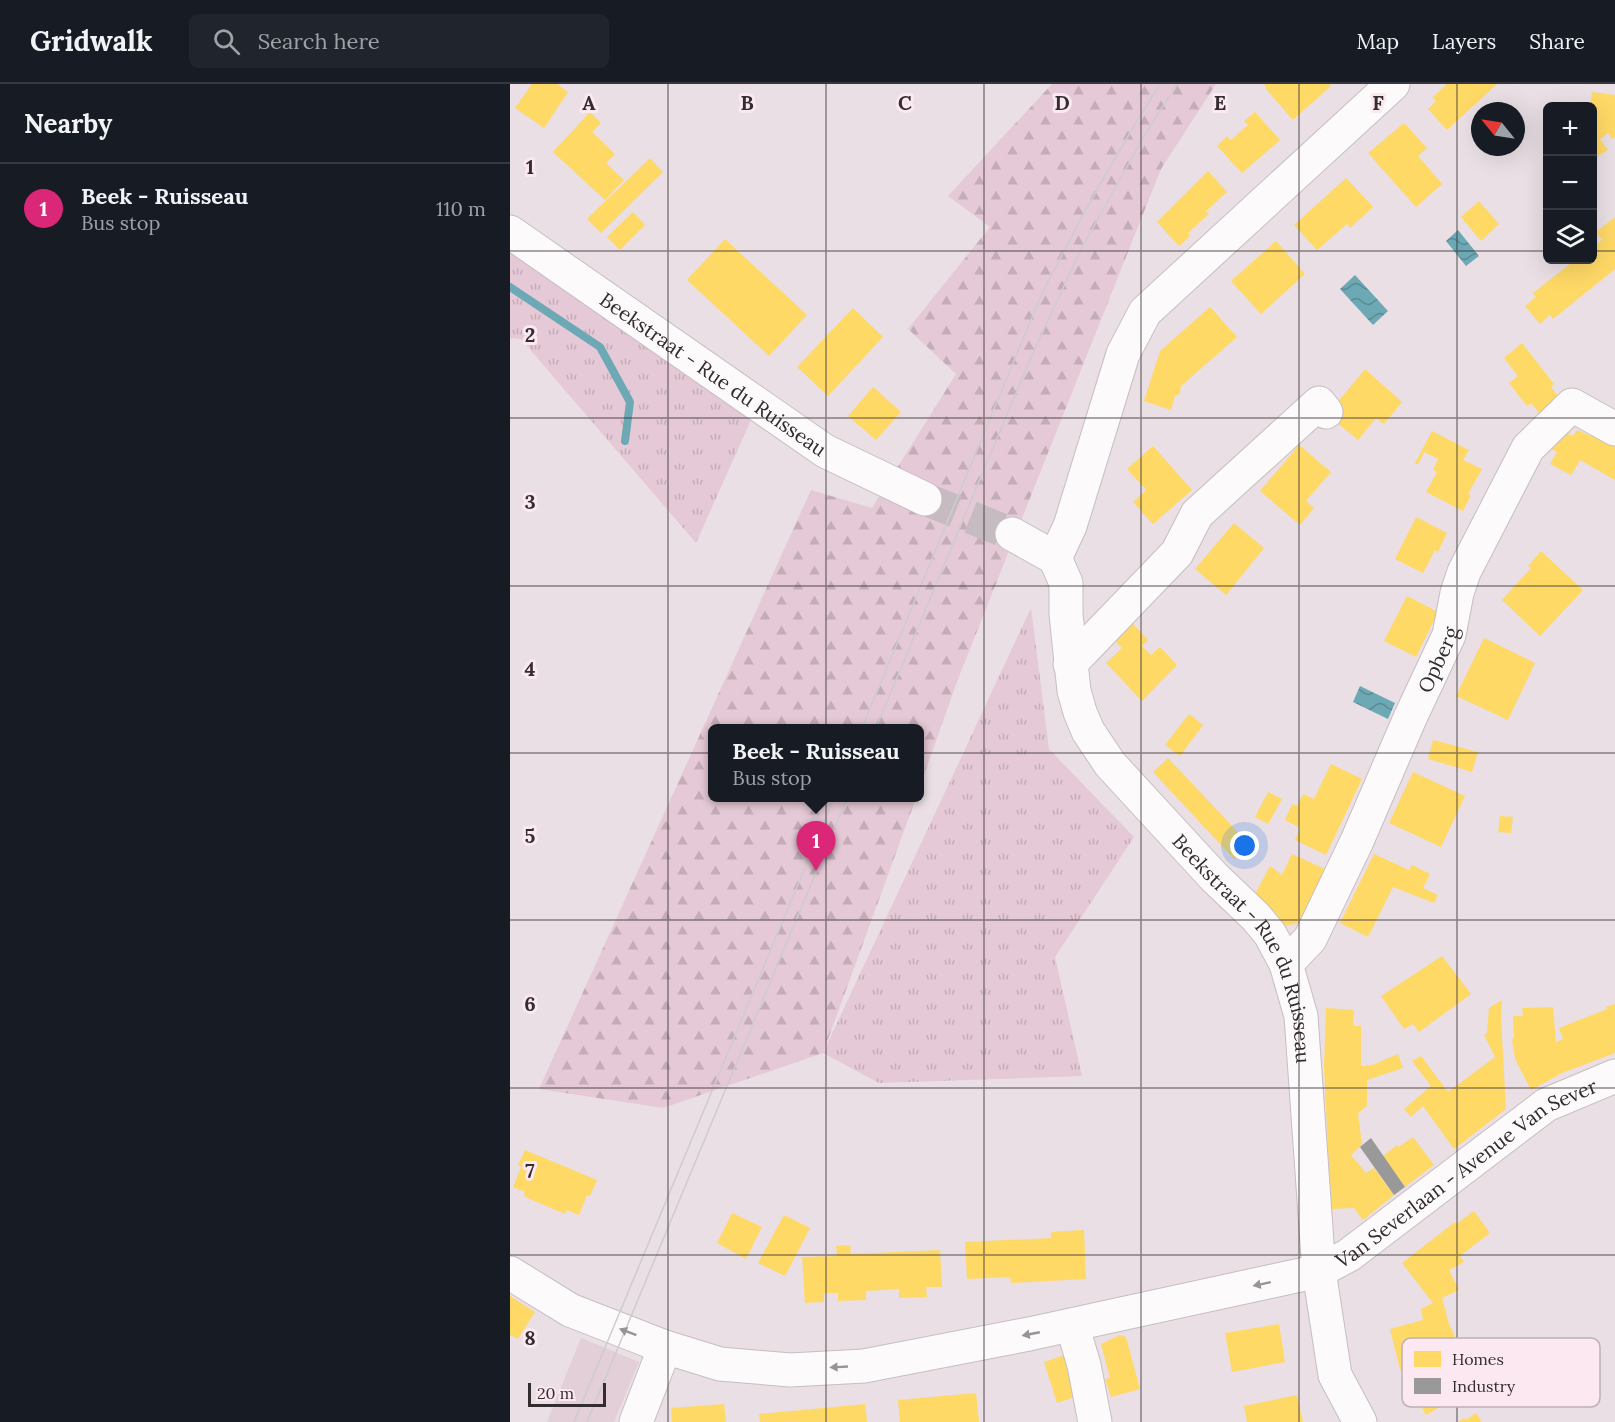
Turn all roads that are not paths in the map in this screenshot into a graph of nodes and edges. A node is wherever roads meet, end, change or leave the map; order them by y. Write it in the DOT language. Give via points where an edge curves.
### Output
graph roads {
  1 [pos="1393,84"];
  2 [pos="510,232"];
  3 [pos="1326,412"];
  4 [pos="1615,429"];
  5 [pos="925,499"];
  6 [pos="1012,534"];
  7 [pos="1055,558"];
  8 [pos="1070,664"];
  9 [pos="1286,964"];
  10 [pos="1615,1076"];
  11 [pos="1320,1271"];
  12 [pos="510,1273"];
  13 [pos="1072,1325"];
  14 [pos="665,1347"];
  15 [pos="636,1422"];
  16 [pos="1095,1422"];
  17 [pos="1360,1422"];
  1 -- 7 [label="street" via="1145,312 1124,354 1074,516"];
  2 -- 5 [label="street, Beekstraat - Rue du Ruisseau" via="825,451"];
  3 -- 8 [label="street" via="1318,403 1197,514 1177,553"];
  4 -- 9 [label="street, Opberg" via="1572,405 1528,448 1464,572 1449,635 1357,841 1310,939"];
  6 -- 7 [label="street"];
  7 -- 8 [label="street, Beekstraat - Rue du Ruisseau" via="1066,583"];
  8 -- 9 [label="street, Beekstraat - Rue du Ruisseau" via="1080,712 1110,764 1256,917"];
  9 -- 11 [label="street, Beekstraat - Rue du Ruisseau" via="1301,1016"];
  10 -- 11 [label="street, Van Severlaan - Avenue Van Sever" via="1546,1105 1349,1255"];
  11 -- 13 [label="street, Van Severlaan - Avenue Van Sever, one-way"];
  11 -- 17 [label="street, Beekstraat - Rue du Ruisseau" via="1335,1376"];
  14 -- 12 [label="street, Van Severlaan - Avenue Van Sever, one-way" via="570,1310"];
  13 -- 14 [label="street, Van Severlaan - Avenue Van Sever, one-way" via="864,1366 790,1370 720,1364"];
  13 -- 16 [label="street"];
  14 -- 15 [label="street"];
}
